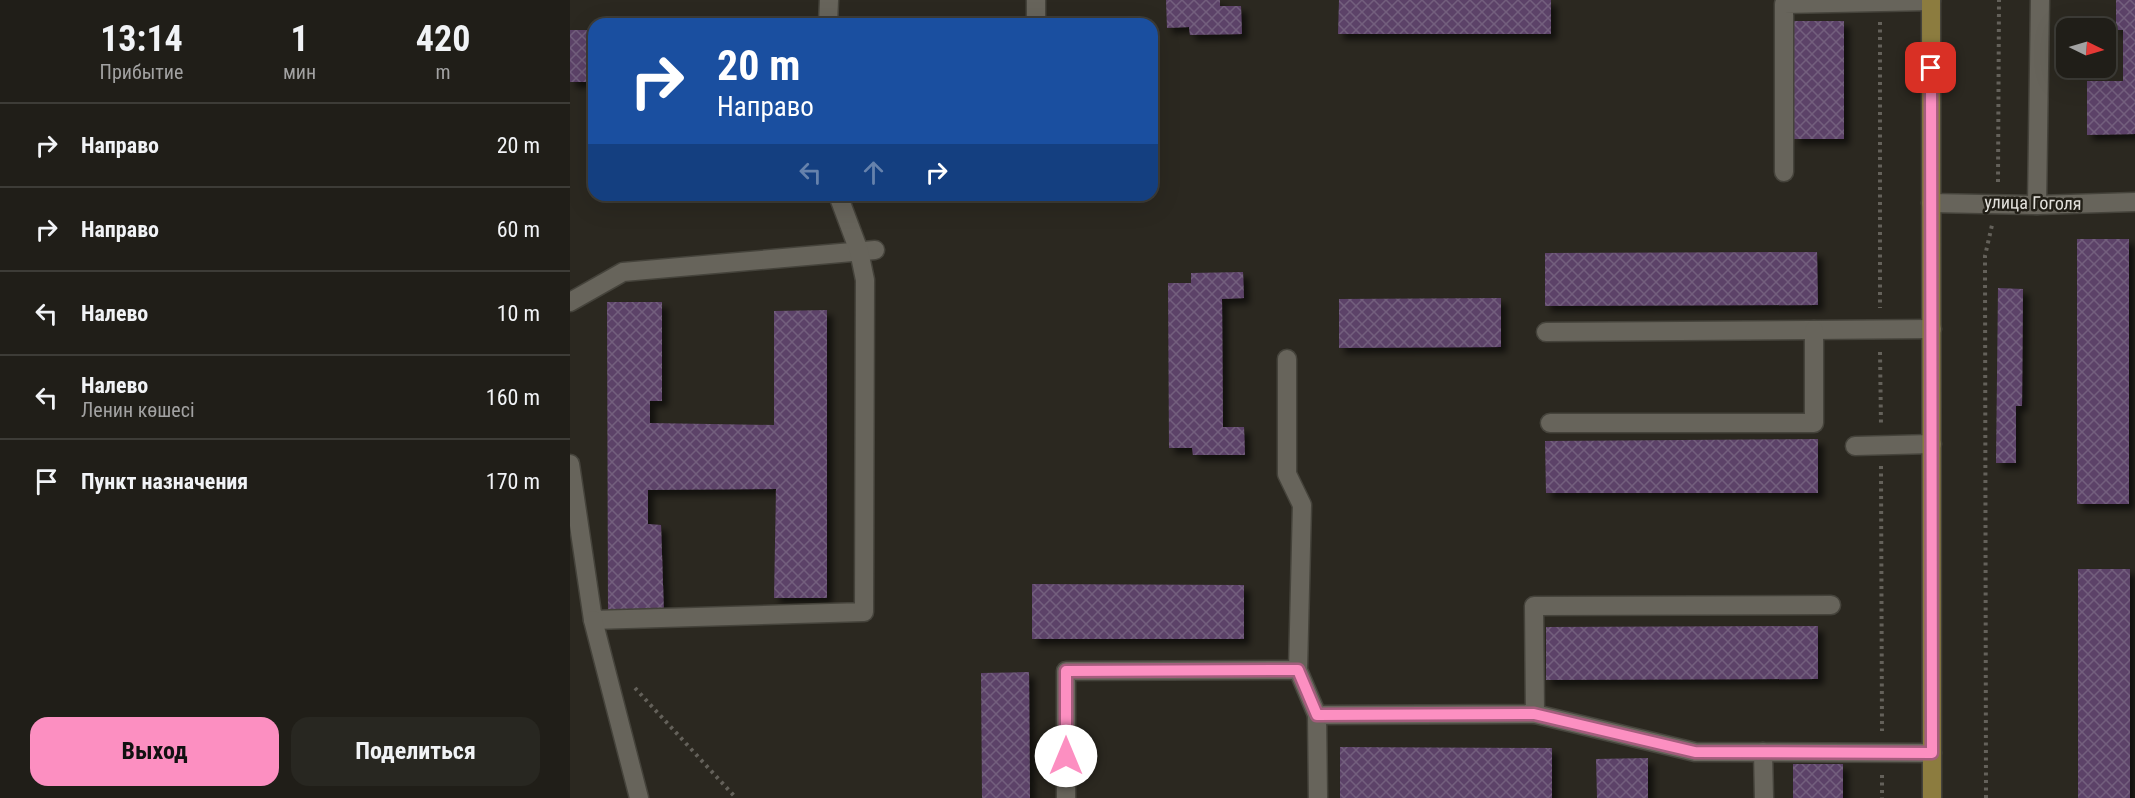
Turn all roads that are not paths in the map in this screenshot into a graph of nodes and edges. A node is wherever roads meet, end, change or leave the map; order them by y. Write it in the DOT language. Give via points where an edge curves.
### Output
graph roads {
  1 [pos="829,0"];
  2 [pos="1036,0"];
  3 [pos="1931,0"];
  4 [pos="2040,0"];
  5 [pos="828,18"];
  6 [pos="1036,18"];
  7 [pos="1784,172"];
  8 [pos="841,201"];
  9 [pos="2135,202"];
  10 [pos="1931,203"];
  11 [pos="2037,205"];
  12 [pos="867,250"];
  13 [pos="570,302"];
  14 [pos="1932,329"];
  15 [pos="1814,330"];
  16 [pos="1546,332"];
  17 [pos="1287,359"];
  18 [pos="1550,423"];
  19 [pos="1932,444"];
  20 [pos="1855,446"];
  21 [pos="570,464"];
  22 [pos="1831,605"];
  23 [pos="593,620"];
  24 [pos="1298,670"];
  25 [pos="1534,714"];
  26 [pos="1317,715"];
  27 [pos="1763,752"];
  28 [pos="1932,753"];
  29 [pos="639,798"];
  30 [pos="1066,798"];
  31 [pos="1318,798"];
  32 [pos="1764,798"];
  33 [pos="1932,798"];
  1 -- 5 [label="lane"];
  2 -- 6 [label="lane"];
  3 -- 7 [label="lane" via="1784,4"];
  3 -- 10 [label="main road"];
  4 -- 11 [label="lane"];
  8 -- 12 [label="lane"];
  9 -- 11 [label="lane, улица Гоголя"];
  10 -- 11 [label="lane, улица Гоголя"];
  10 -- 14 [label="main road"];
  12 -- 13 [label="lane" via="623,272"];
  12 -- 23 [label="lane" via="864,612"];
  14 -- 15 [label="lane"];
  14 -- 19 [label="main road"];
  15 -- 16 [label="lane"];
  15 -- 18 [label="lane" via="1814,423"];
  17 -- 24 [label="lane" via="1287,474 1302,505"];
  19 -- 20 [label="lane"];
  19 -- 28 [label="main road"];
  21 -- 23 [label="lane"];
  22 -- 25 [label="lane" via="1534,606"];
  23 -- 29 [label="lane"];
  24 -- 26 [label="lane"];
  24 -- 30 [label="lane" via="1066,671"];
  25 -- 26 [label="lane"];
  25 -- 27 [label="lane" via="1695,752"];
  26 -- 31 [label="lane"];
  27 -- 28 [label="lane"];
  27 -- 32 [label="lane"];
  28 -- 33 [label="main road"];
}
